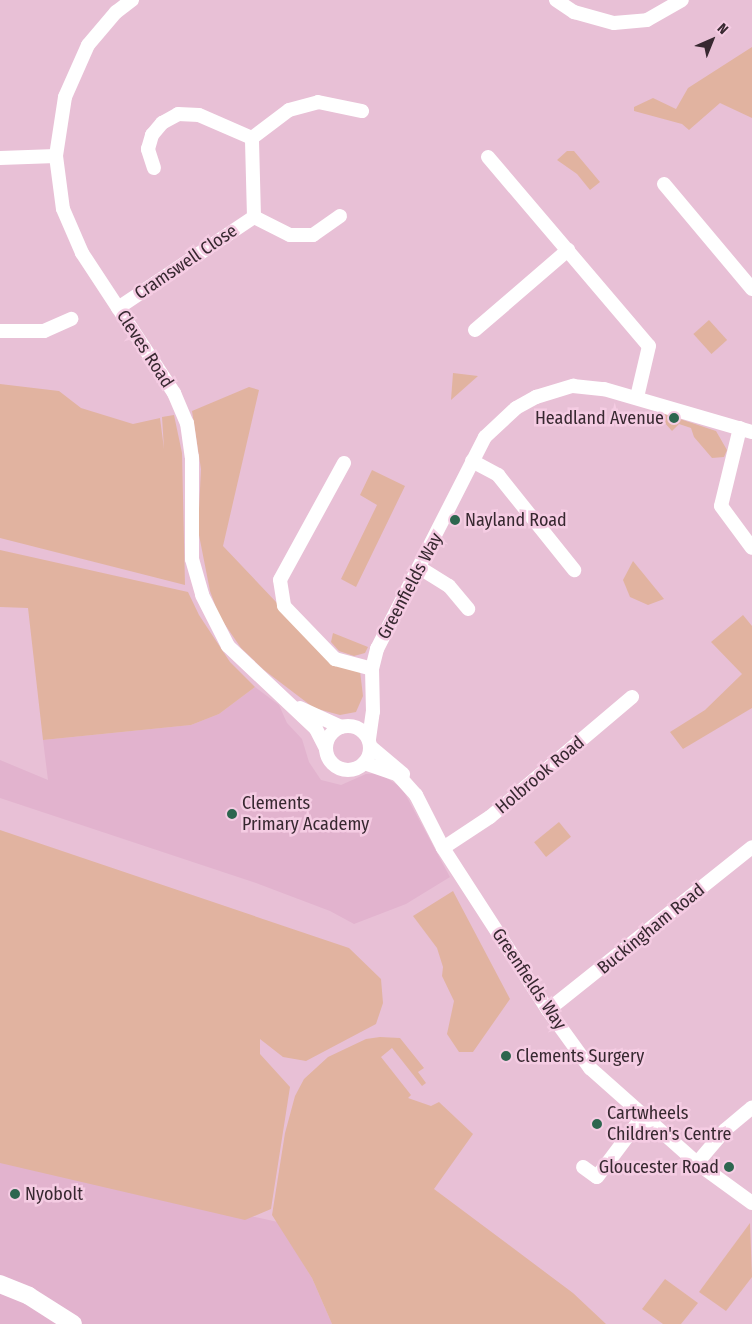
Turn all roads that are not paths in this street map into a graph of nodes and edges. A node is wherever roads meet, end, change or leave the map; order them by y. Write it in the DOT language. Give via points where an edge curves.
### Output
graph roads {
  1 [pos="132,0"];
  2 [pos="556,0"];
  3 [pos="682,0"];
  4 [pos="362,111"];
  5 [pos="252,138"];
  6 [pos="56,156"];
  7 [pos="488,157"];
  8 [pos="0,158"];
  9 [pos="154,168"];
  10 [pos="664,184"];
  11 [pos="340,216"];
  12 [pos="254,217"];
  13 [pos="568,250"];
  14 [pos="752,289"];
  15 [pos="118,308"];
  16 [pos="71,319"];
  17 [pos="475,330"];
  18 [pos="0,331"];
  19 [pos="637,397"];
  20 [pos="746,430"];
  21 [pos="472,461"];
  22 [pos="344,462"];
  23 [pos="752,548"];
  24 [pos="420,568"];
  25 [pos="574,570"];
  26 [pos="468,609"];
  27 [pos="372,669"];
  28 [pos="632,697"];
  29 [pos="286,700"];
  30 [pos="372,704"];
  31 [pos="344,726"];
  32 [pos="370,743"];
  33 [pos="326,749"];
  34 [pos="364,763"];
  35 [pos="407,784"];
  36 [pos="752,847"];
  37 [pos="443,848"];
  38 [pos="548,1010"];
  39 [pos="752,1107"];
  40 [pos="642,1117"];
  41 [pos="697,1163"];
  42 [pos="583,1167"];
  43 [pos="752,1204"];
  44 [pos="0,1284"];
  45 [pos="73,1324"];
  1 -- 6 [label="street, Cleves Road" via="116,12 88,45 65,97"];
  2 -- 3 [label="street" via="579,14 614,23 646,20 673,8"];
  4 -- 5 [label="street" via="318,102 289,110"];
  5 -- 9 [label="street" via="199,115 178,114 162,123 152,136 148,149"];
  5 -- 12 [label="street, Cramswell Close"];
  6 -- 8 [label="street"];
  6 -- 15 [label="street, Cleves Road" via="63,209 82,253"];
  7 -- 13 [label="street"];
  10 -- 14 [label="street"];
  11 -- 12 [label="street, Cramswell Close" via="313,235 290,236"];
  12 -- 15 [label="street, Cramswell Close"];
  13 -- 17 [label="street"];
  13 -- 19 [label="street" via="650,346"];
  15 -- 29 [label="street, Cleves Road" via="174,392 187,423 192,457 190,529 199,588 228,646"];
  16 -- 18 [label="street" via="44,331"];
  19 -- 20 [label="street, Greenfields Way"];
  19 -- 21 [label="street, Greenfields Way" via="573,386 536,396 516,408 485,437"];
  20 -- 23 [label="street" via="720,506"];
  21 -- 24 [label="street, Greenfields Way"];
  21 -- 25 [label="street" via="498,475"];
  22 -- 27 [label="street" via="280,580 284,606 335,659"];
  24 -- 26 [label="street" via="449,586"];
  24 -- 27 [label="street, Greenfields Way" via="378,649"];
  27 -- 30 [label="street, Greenfields Way"];
  28 -- 37 [label="street, Holbrook Road" via="490,817"];
  29 -- 31 [label="street, Cleves Road"];
  29 -- 33 [label="street, Cleves Road" via="316,729"];
  30 -- 31 [label="street" via="365,714"];
  30 -- 32 [label="street, Greenfields Way"];
  31 -- 32 [label="street" via="360,730"];
  31 -- 33 [label="street" via="331,734"];
  32 -- 34 [label="street"];
  32 -- 35 [label="street, Greenfields Way" via="403,772"];
  33 -- 34 [label="street" via="334,764 344,770 358,768"];
  34 -- 35 [label="street, Greenfields Way" via="398,775"];
  35 -- 37 [label="street, Greenfields Way"];
  36 -- 38 [label="street, Buckingham Road"];
  37 -- 38 [label="street, Greenfields Way"];
  38 -- 40 [label="street, Greenfields Way" via="590,1068"];
  39 -- 41 [label="street" via="725,1130"];
  40 -- 41 [label="street, Greenfields Way"];
  40 -- 42 [label="street" via="597,1177"];
  41 -- 43 [label="street, Greenfields Way"];
  44 -- 45 [label="street" via="49,1307"];
}
